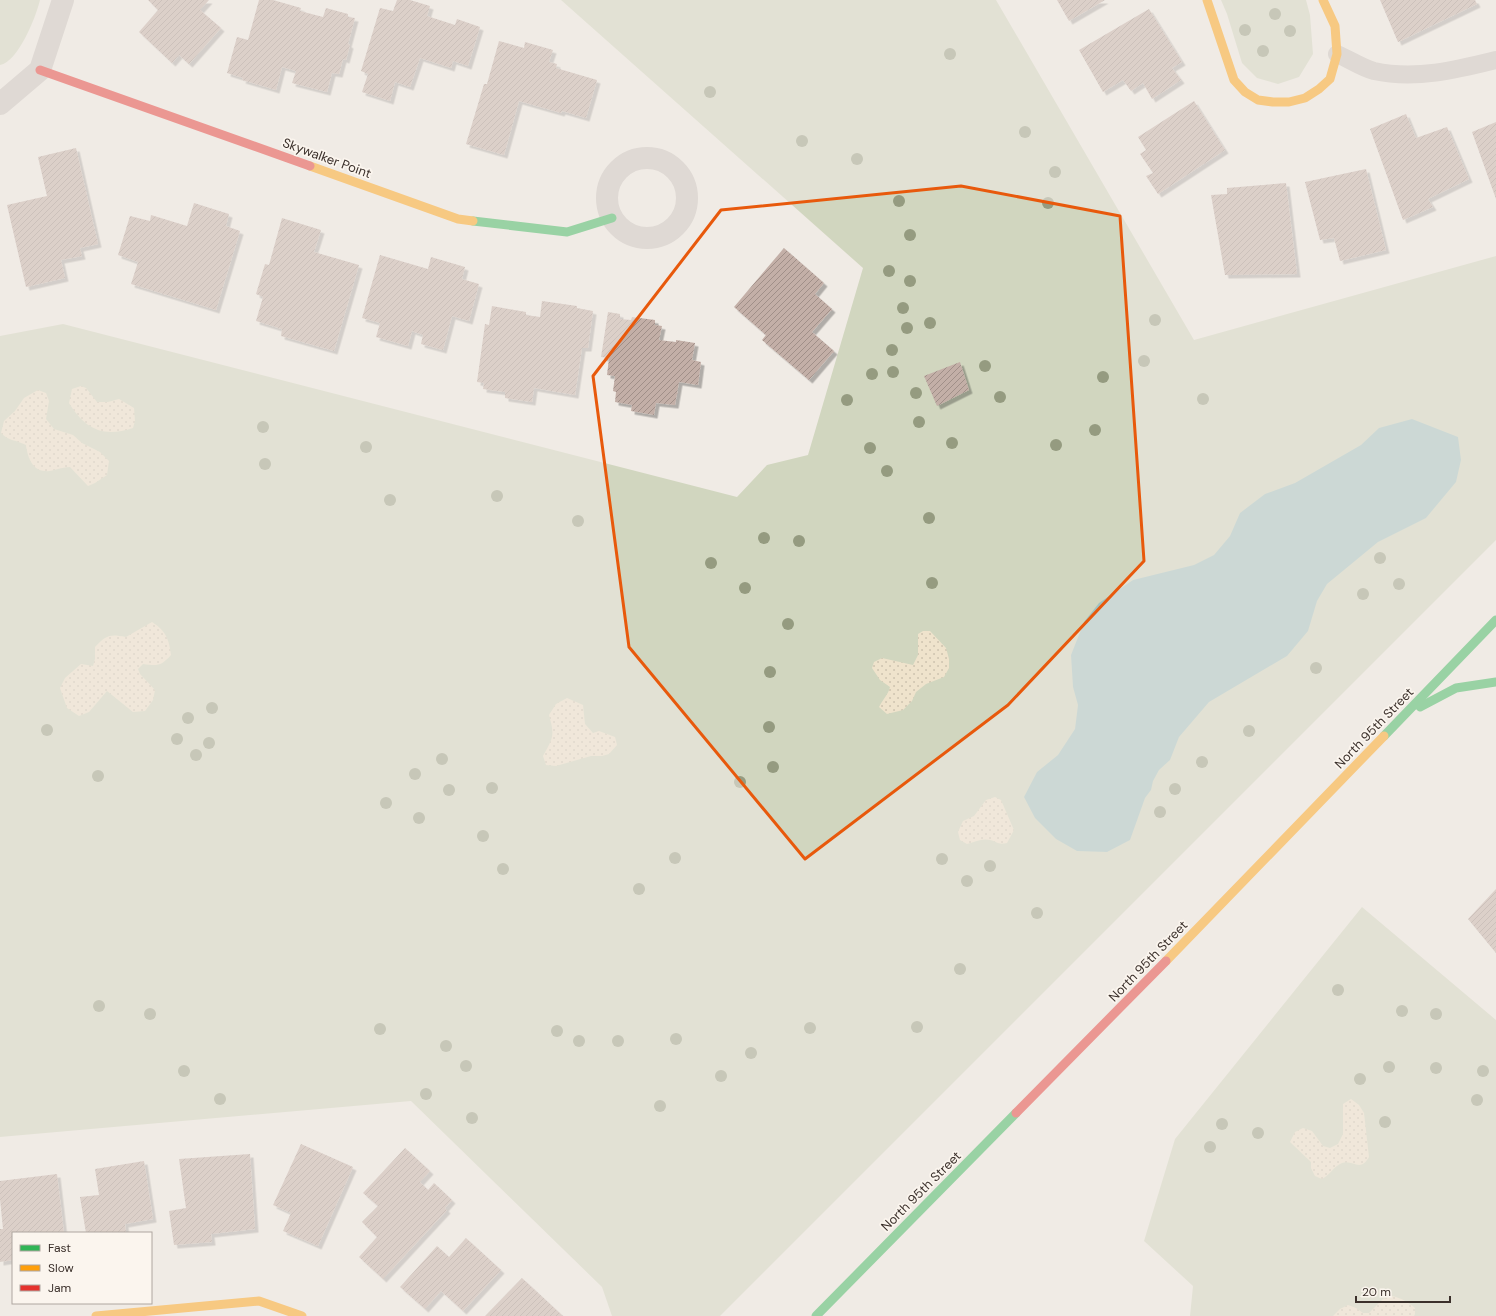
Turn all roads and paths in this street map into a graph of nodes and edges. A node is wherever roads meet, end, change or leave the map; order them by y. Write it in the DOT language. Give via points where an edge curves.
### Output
graph roads {
  1 [pos="62,0"];
  2 [pos="1207,0"];
  3 [pos="1323,0"];
  4 [pos="1337,54"];
  5 [pos="1496,60"];
  6 [pos="40,70"];
  7 [pos="0,104"];
  8 [pos="612,218"];
  9 [pos="1496,620"];
  10 [pos="1496,682"];
  11 [pos="1404,714"];
  12 [pos="96,1316"];
  13 [pos="302,1316"];
  14 [pos="816,1316"];
  1 -- 6 [label="street"];
  2 -- 4 [label="street" via="1234,80 1245,92 1258,100 1289,102 1305,98 1330,79"];
  3 -- 4 [label="street" via="1335,26"];
  4 -- 5 [label="lane" via="1373,71 1415,76"];
  6 -- 7 [label="street"];
  6 -- 8 [label="street, Skywalker Point" via="458,218 567,232"];
  9 -- 11 [label="street, North 95th Street"];
  10 -- 11 [label="street" via="1456,688"];
  11 -- 14 [label="street, North 95th Street" via="1151,977"];
  12 -- 13 [label="street" via="259,1301"];
}
